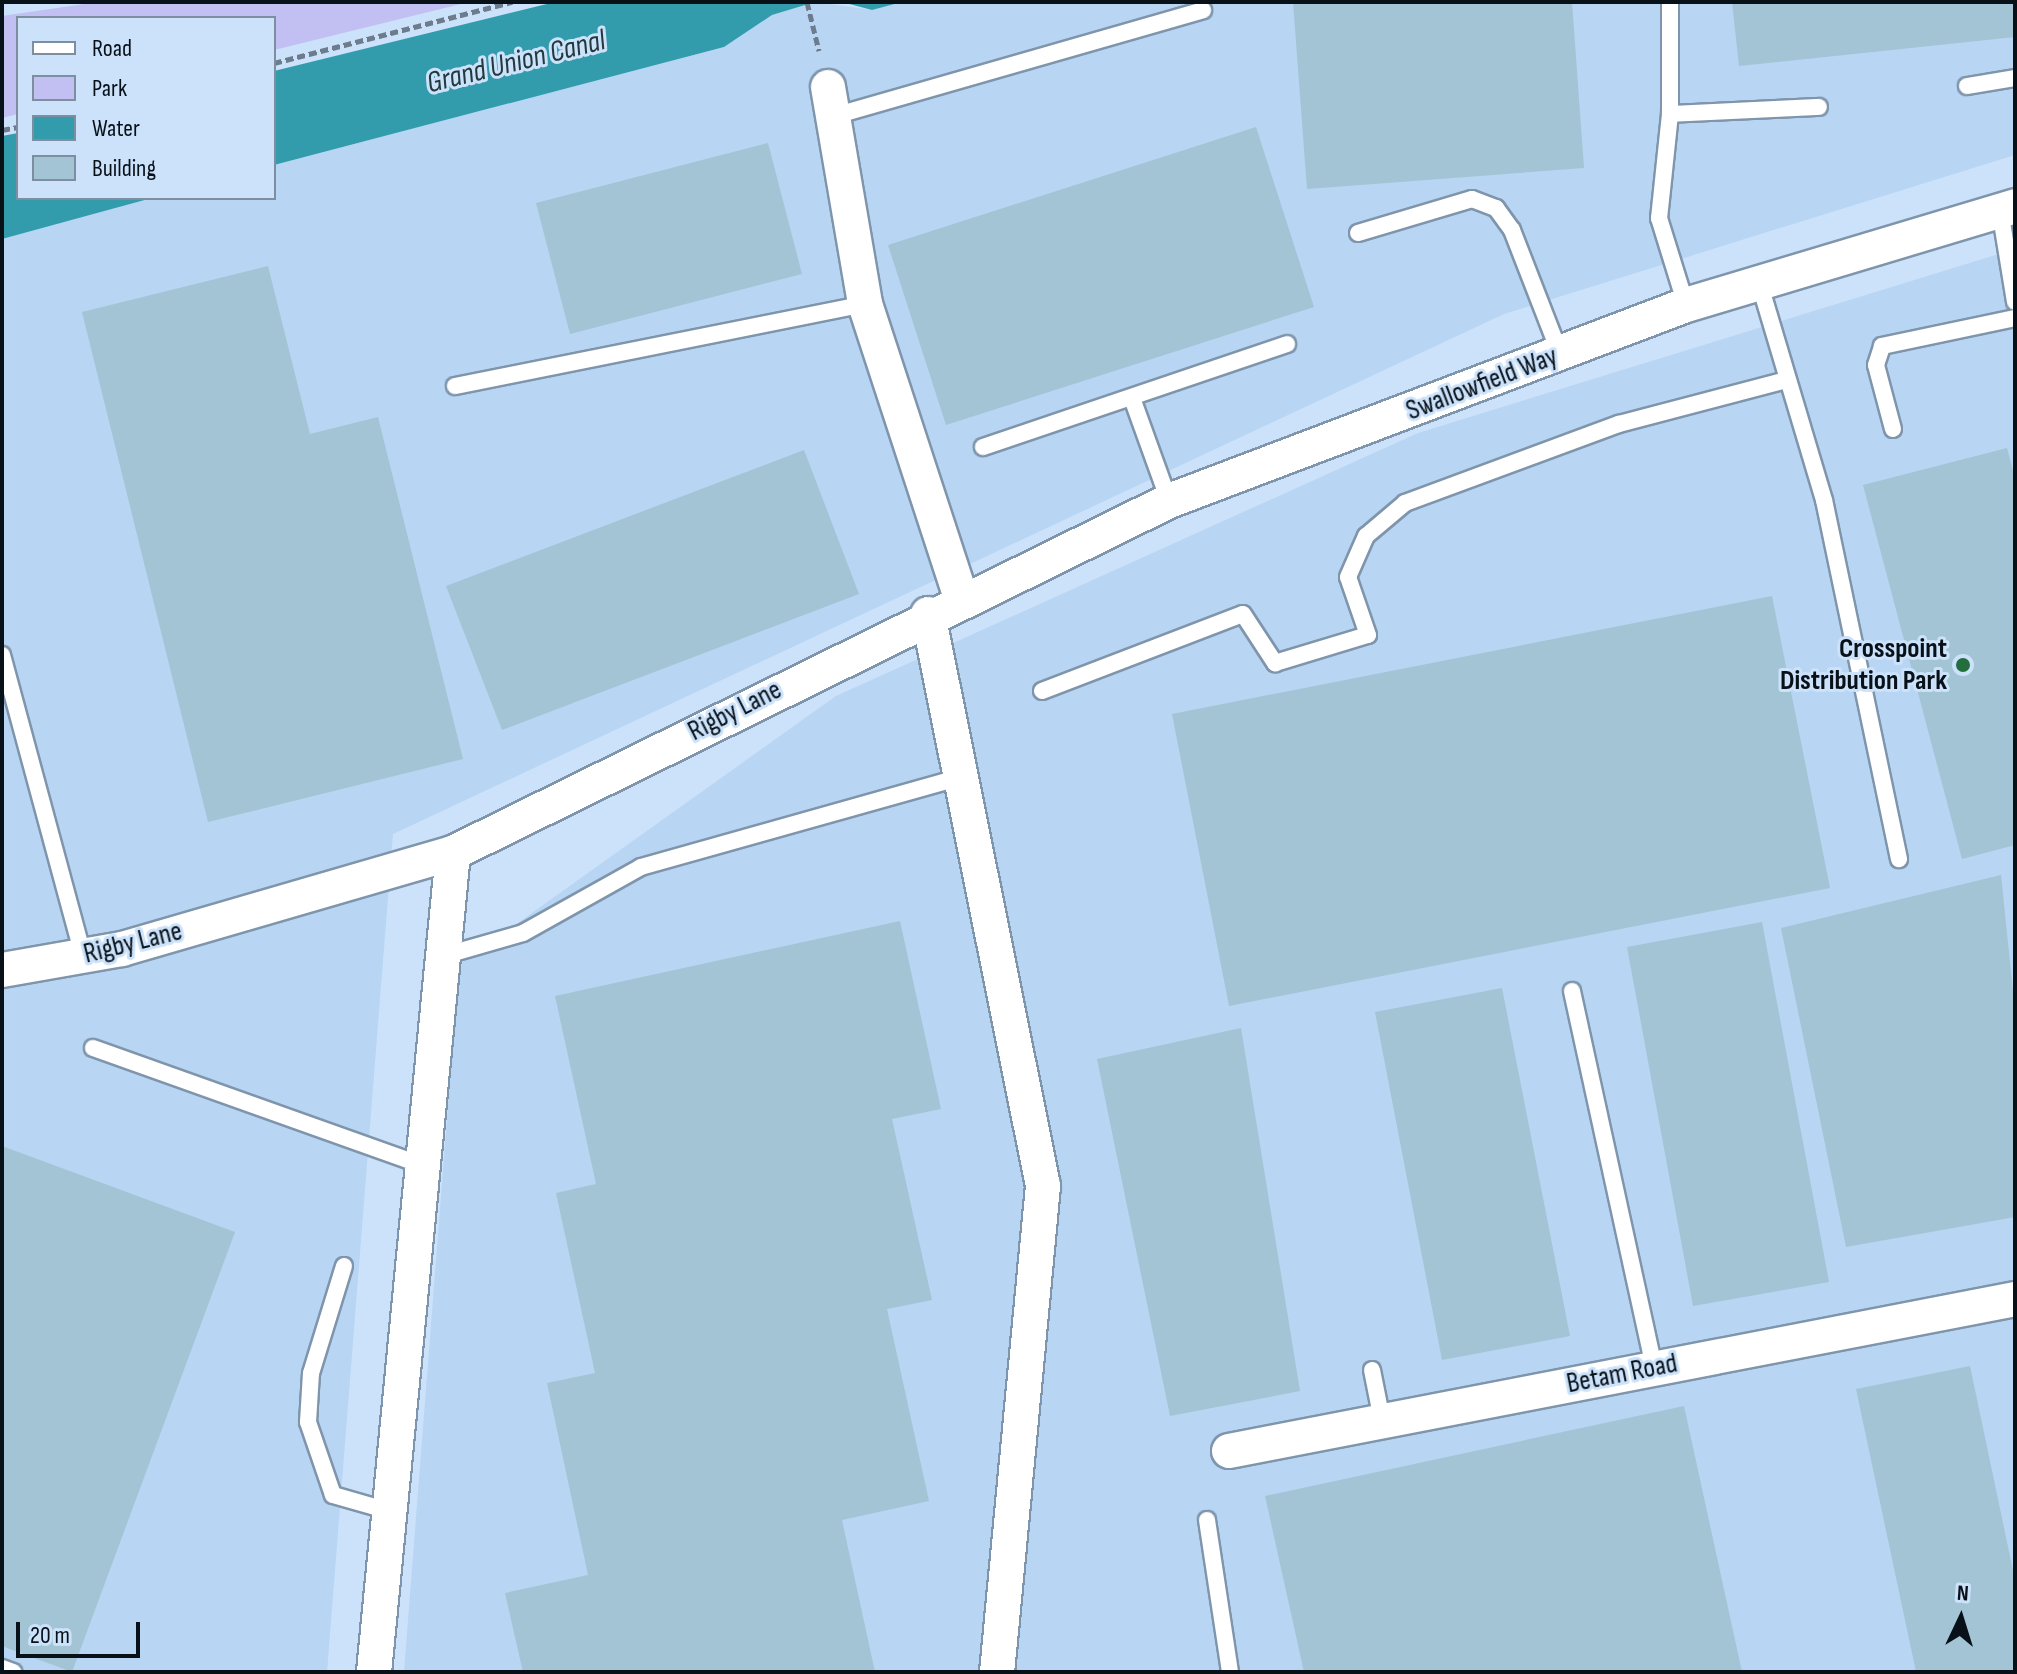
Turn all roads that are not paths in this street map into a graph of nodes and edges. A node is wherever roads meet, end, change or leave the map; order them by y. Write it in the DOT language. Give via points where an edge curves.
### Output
graph roads {
  1 [pos="1670,2"];
  2 [pos="1203,10"];
  3 [pos="2015,78"];
  4 [pos="1967,86"];
  5 [pos="831,102"];
  6 [pos="1819,107"];
  7 [pos="1670,114"];
  8 [pos="2008,208"];
  9 [pos="1358,233"];
  10 [pos="1759,282"];
  11 [pos="2015,302"];
  12 [pos="865,304"];
  13 [pos="1686,305"];
  14 [pos="2015,318"];
  15 [pos="1287,344"];
  16 [pos="1560,354"];
  17 [pos="1787,380"];
  18 [pos="455,386"];
  19 [pos="1132,398"];
  20 [pos="1893,429"];
  21 [pos="983,447"];
  22 [pos="1169,501"];
  23 [pos="961,598"];
  24 [pos="928,614"];
  25 [pos="2,655"];
  26 [pos="1042,691"];
  27 [pos="961,777"];
  28 [pos="453,853"];
  29 [pos="1899,859"];
  30 [pos="83,956"];
  31 [pos="443,956"];
  32 [pos="2,970"];
  33 [pos="1572,991"];
  34 [pos="93,1048"];
  35 [pos="422,1165"];
  36 [pos="344,1266"];
  37 [pos="2014,1304"];
  38 [pos="1654,1368"];
  39 [pos="1372,1370"];
  40 [pos="1382,1420"];
  41 [pos="1229,1451"];
  42 [pos="389,1511"];
  43 [pos="1207,1520"];
  44 [pos="2,1668"];
  45 [pos="13,1672"];
  46 [pos="374,1672"];
  47 [pos="997,1672"];
  48 [pos="1230,1672"];
  1 -- 7 [label="lane"];
  2 -- 5 [label="lane"];
  3 -- 4 [label="lane"];
  5 -- 12 [label="street"];
  6 -- 7 [label="lane"];
  7 -- 13 [label="lane" via="1659,218"];
  8 -- 10 [label="street, Swallowfield Way"];
  8 -- 11 [label="lane"];
  9 -- 16 [label="lane" via="1472,199 1496,208 1512,230"];
  10 -- 13 [label="street, Swallowfield Way"];
  10 -- 17 [label="lane"];
  12 -- 18 [label="lane"];
  12 -- 23 [label="street"];
  13 -- 16 [label="street, Swallowfield Way"];
  14 -- 20 [label="lane" via="1882,346 1876,365"];
  15 -- 19 [label="lane"];
  16 -- 22 [label="street, Swallowfield Way"];
  17 -- 26 [label="lane" via="1619,424 1405,503 1366,536 1348,577 1368,635 1275,663 1243,614"];
  17 -- 29 [label="lane" via="1824,500"];
  19 -- 21 [label="lane"];
  19 -- 22 [label="lane"];
  22 -- 23 [label="street, Swallowfield Way"];
  23 -- 24 [label="street, Rigby Lane"];
  24 -- 27 [label="street"];
  24 -- 28 [label="street, Rigby Lane"];
  25 -- 30 [label="lane"];
  27 -- 31 [label="lane" via="641,867 523,933"];
  27 -- 47 [label="street" via="1043,1186"];
  28 -- 30 [label="street, Rigby Lane"];
  28 -- 31 [label="street"];
  30 -- 32 [label="street, Rigby Lane"];
  31 -- 35 [label="street"];
  33 -- 38 [label="lane"];
  34 -- 35 [label="lane"];
  35 -- 42 [label="street"];
  36 -- 42 [label="lane" via="311,1373 308,1422 333,1495"];
  37 -- 38 [label="street, Betam Road"];
  38 -- 40 [label="street, Betam Road"];
  39 -- 40 [label="lane"];
  40 -- 41 [label="street, Betam Road"];
  42 -- 46 [label="street"];
  43 -- 48 [label="lane"];
  44 -- 45 [label="lane"];
}
